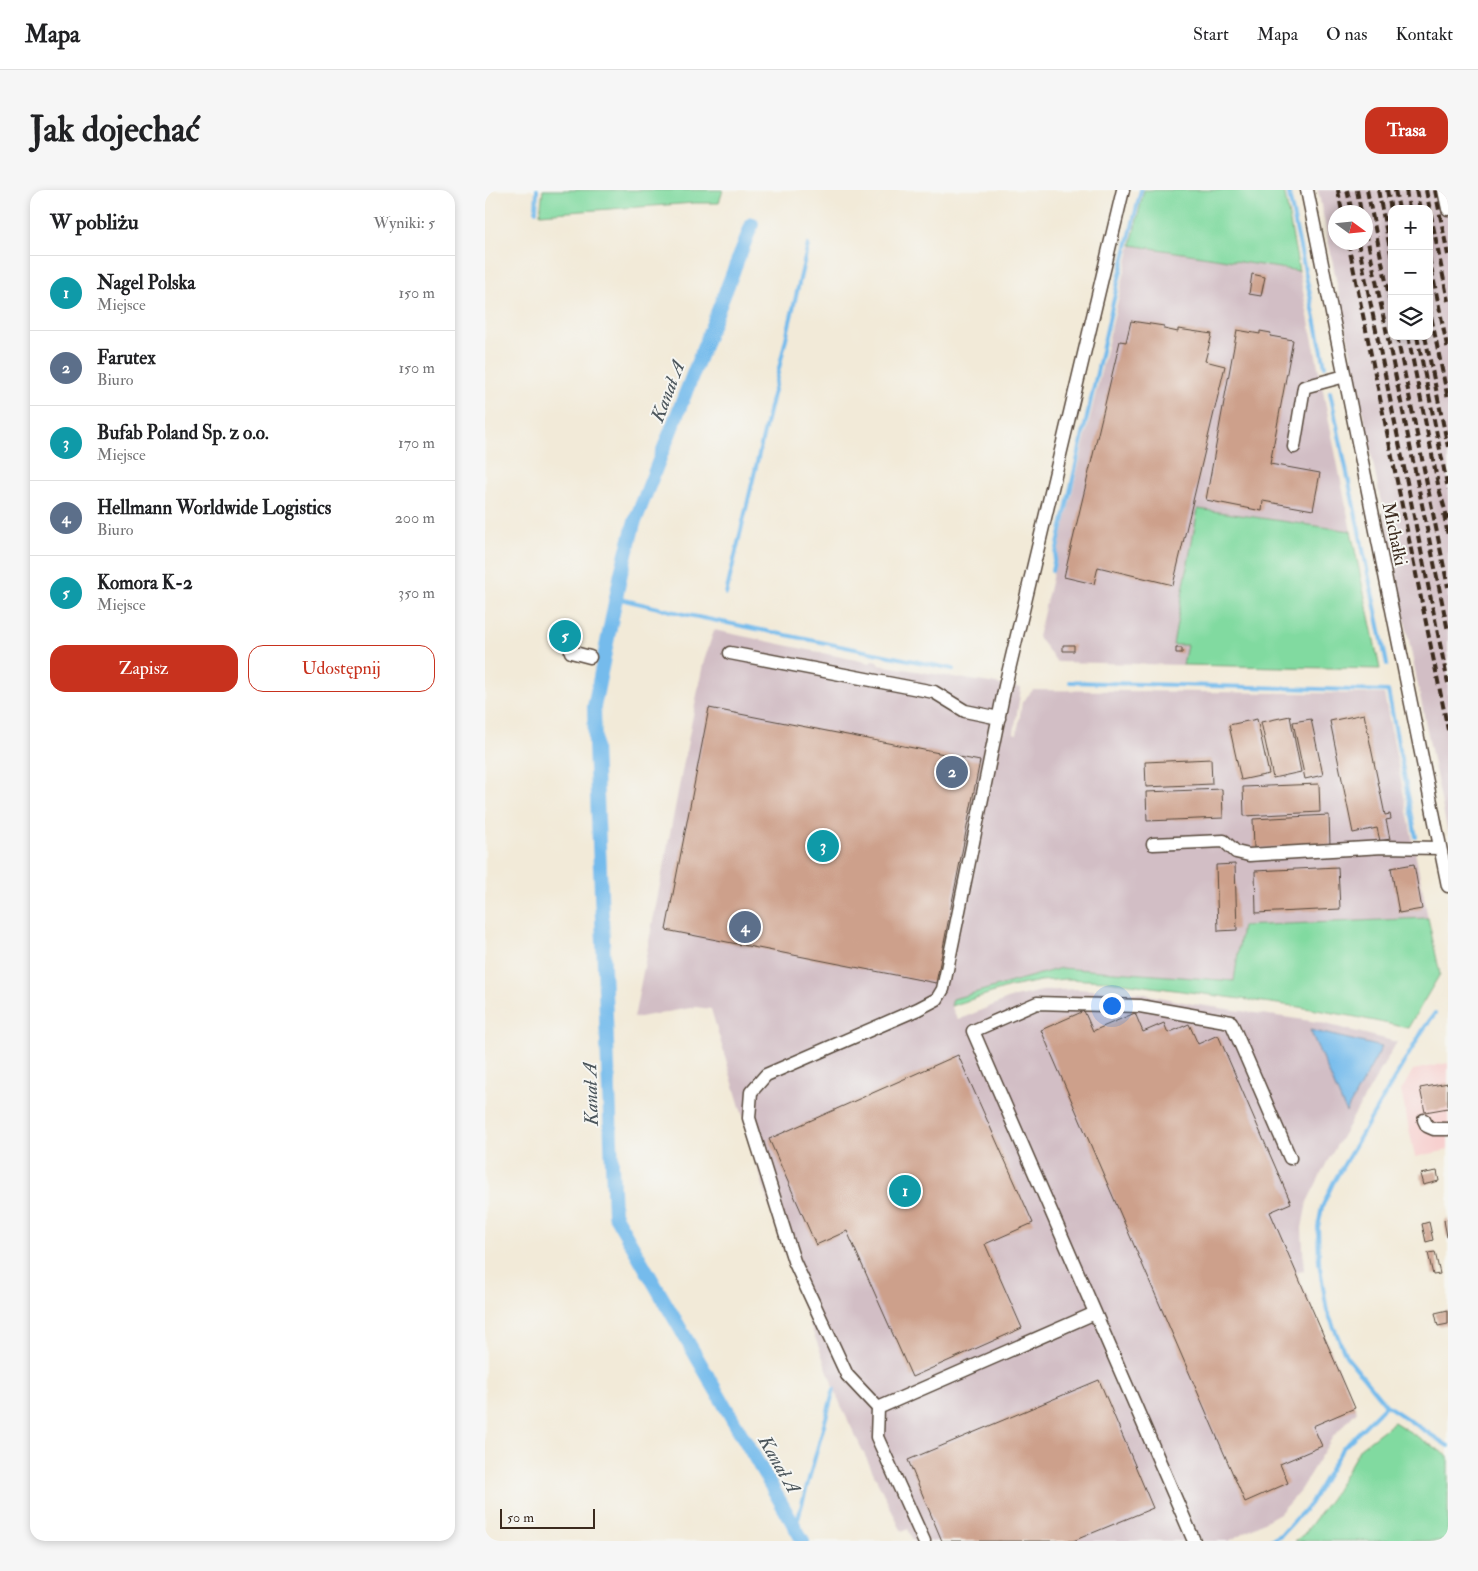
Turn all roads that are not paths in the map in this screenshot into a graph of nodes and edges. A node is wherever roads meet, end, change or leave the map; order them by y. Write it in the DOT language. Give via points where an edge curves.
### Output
graph roads {
  1 [pos="1123,190"];
  2 [pos="1307,190"];
  3 [pos="1444,190"];
  4 [pos="1448,209"];
  5 [pos="1345,376"];
  6 [pos="1294,447"];
  7 [pos="571,652"];
  8 [pos="730,653"];
  9 [pos="590,657"];
  10 [pos="999,718"];
  11 [pos="1153,844"];
  12 [pos="1440,848"];
  13 [pos="1448,886"];
  14 [pos="1424,1120"];
  15 [pos="1448,1128"];
  16 [pos="1290,1158"];
  17 [pos="1095,1313"];
  18 [pos="878,1408"];
  19 [pos="924,1541"];
  20 [pos="1194,1541"];
  1 -- 10 [label="street"];
  2 -- 5 [label="street, Michałki"];
  3 -- 4 [label="street"];
  5 -- 6 [label="street" via="1304,386"];
  5 -- 12 [label="street, Michałki"];
  7 -- 9 [label="street"];
  8 -- 10 [label="street" via="934,692 965,711"];
  10 -- 18 [label="street" via="943,989 937,999 766,1075 751,1092 749,1118 794,1261 847,1375"];
  11 -- 12 [label="street" via="1224,841 1236,852 1249,856 1383,847"];
  12 -- 13 [label="street, Michałki"];
  14 -- 15 [label="street" via="1434,1129"];
  16 -- 17 [label="street" via="1231,1022 1140,1006 1037,1003 973,1031"];
  17 -- 18 [label="street"];
  17 -- 20 [label="street"];
  18 -- 19 [label="street" via="877,1437"];
}
